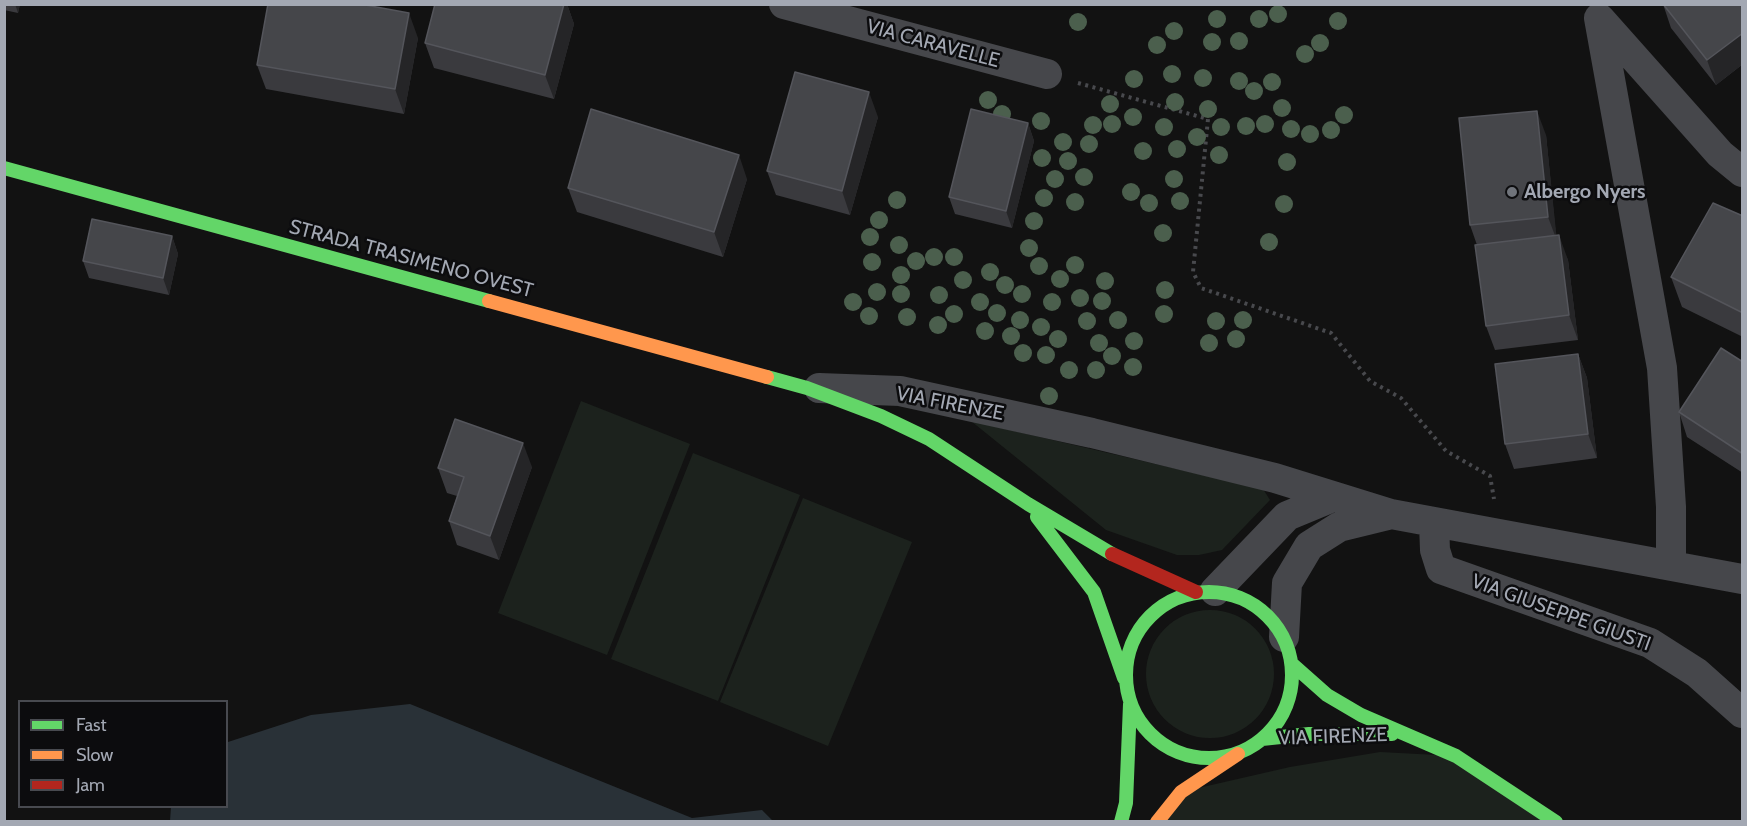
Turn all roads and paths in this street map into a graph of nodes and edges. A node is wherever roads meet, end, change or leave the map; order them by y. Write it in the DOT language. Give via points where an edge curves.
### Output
graph roads {
  1 [pos="783,4"];
  2 [pos="1594,11"];
  3 [pos="1047,74"];
  4 [pos="4,168"];
  5 [pos="1743,172"];
  6 [pos="807,388"];
  7 [pos="1333,497"];
  8 [pos="1028,504"];
  9 [pos="1391,514"];
  10 [pos="1434,523"];
  11 [pos="1500,536"];
  12 [pos="1671,566"];
  13 [pos="1743,579"];
  14 [pos="1205,592"];
  15 [pos="1288,650"];
  16 [pos="1125,680"];
  17 [pos="1130,704"];
  18 [pos="1743,713"];
  19 [pos="1404,735"];
  20 [pos="1262,739"];
  21 [pos="1238,754"];
  22 [pos="1121,822"];
  23 [pos="1156,822"];
  24 [pos="1556,822"];
  1 -- 3 [label="street, VIA CARAVELLE"];
  2 -- 5 [label="street" via="1720,154"];
  2 -- 12 [label="street" via="1662,369"];
  3 -- 11 [label="path" via="1208,119 1193,272 1201,288 1332,333 1370,381 1401,398 1446,451 1490,476"];
  4 -- 6 [label="main road, STRADA TRASIMENO OVEST"];
  6 -- 7 [label="street, VIA FIRENZE" via="900,392 1092,433 1252,472"];
  6 -- 8 [label="main road, VIA FIRENZE" via="928,439"];
  7 -- 9 [label="street, VIA FIRENZE"];
  7 -- 14 [label="street" via="1287,516"];
  8 -- 14 [label="main road, VIA FIRENZE" via="1121,559"];
  8 -- 16 [label="main road, VIA FIRENZE" via="1094,592"];
  9 -- 10 [label="street, VIA FIRENZE"];
  9 -- 15 [label="street" via="1339,527 1309,546 1287,583"];
  10 -- 11 [label="street, VIA FIRENZE"];
  10 -- 18 [label="street, VIA GIUSEPPE GIUSTI" via="1441,569 1650,643 1697,673"];
  11 -- 12 [label="street, VIA FIRENZE"];
  12 -- 13 [label="street, VIA FIRENZE"];
  14 -- 15 [label="main road" via="1243,598 1267,614"];
  14 -- 16 [label="main road" via="1167,603 1143,622 1129,649"];
  15 -- 19 [label="main road, VIA FIRENZE" via="1327,695"];
  15 -- 20 [label="main road" via="1291,692 1281,718"];
  16 -- 17 [label="main road"];
  17 -- 21 [label="main road" via="1148,732 1174,751 1206,759"];
  17 -- 22 [label="main road" via="1126,803"];
  19 -- 20 [label="main road, VIA FIRENZE" via="1309,734"];
  19 -- 24 [label="main road, VIA FIRENZE" via="1456,756"];
  20 -- 21 [label="main road"];
  21 -- 23 [label="main road" via="1181,792"];
}
